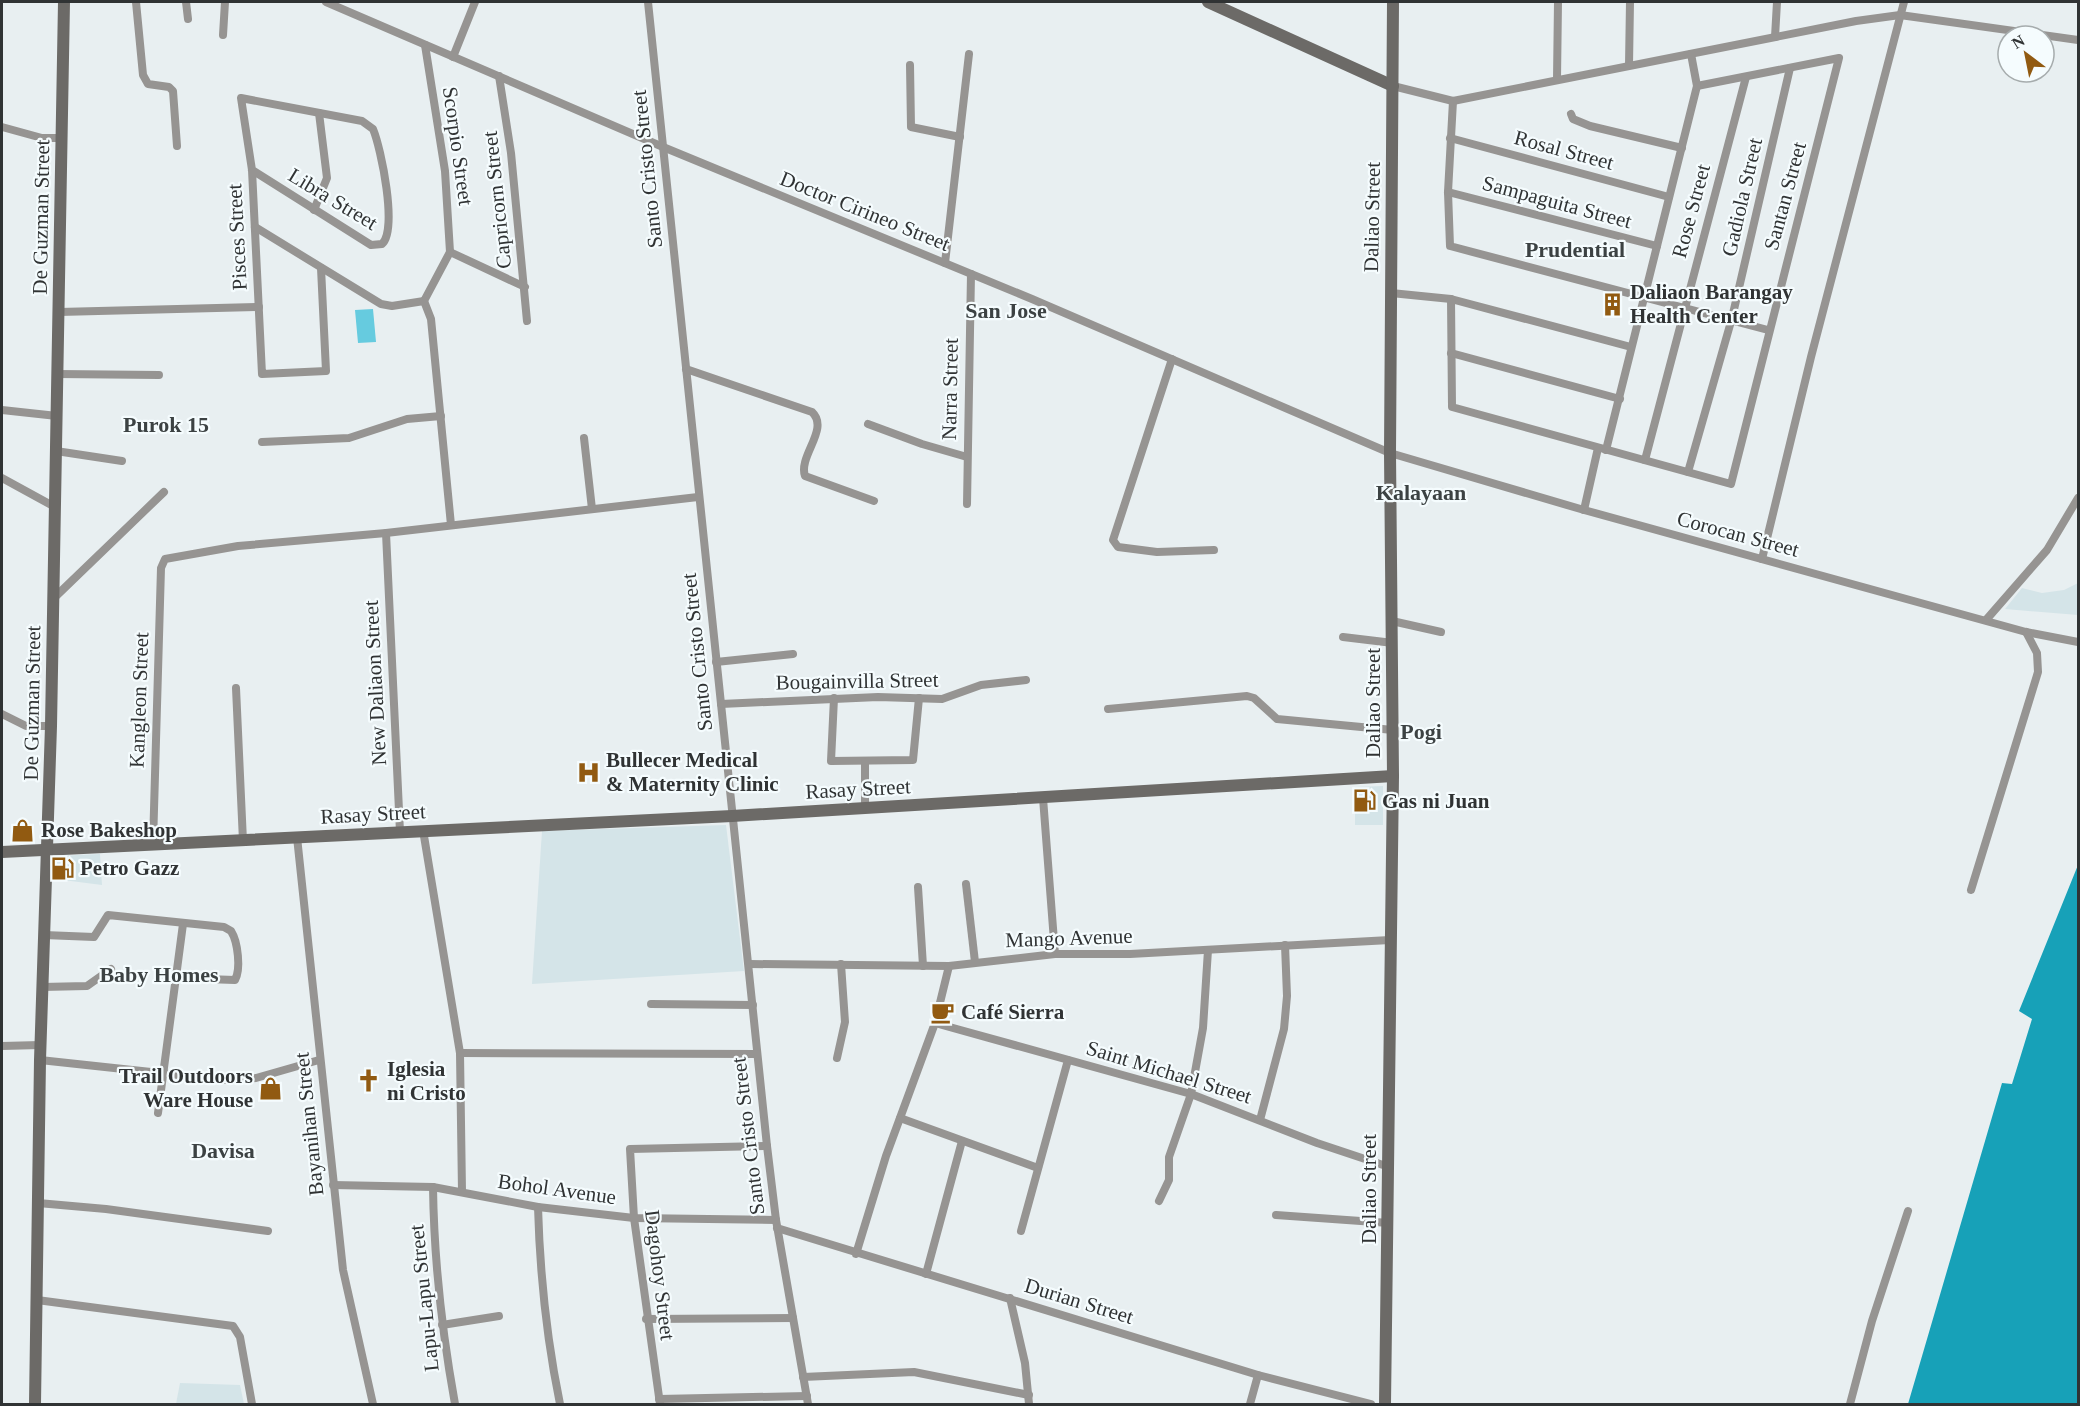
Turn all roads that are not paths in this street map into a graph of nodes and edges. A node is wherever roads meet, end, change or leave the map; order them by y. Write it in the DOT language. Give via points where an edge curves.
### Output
graph roads {
  1 [pos="64,2"];
  2 [pos="136,2"];
  3 [pos="186,2"];
  4 [pos="225,2"];
  5 [pos="326,2"];
  6 [pos="475,2"];
  7 [pos="648,2"];
  8 [pos="1208,2"];
  9 [pos="1392,2"];
  10 [pos="1558,2"];
  11 [pos="1629,2"];
  12 [pos="1777,2"];
  13 [pos="1904,2"];
  14 [pos="1900,15"];
  15 [pos="188,19"];
  16 [pos="223,35"];
  17 [pos="1774,37"];
  18 [pos="2079,39"];
  19 [pos="425,45"];
  20 [pos="969,54"];
  21 [pos="1691,54"];
  22 [pos="453,57"];
  23 [pos="910,65"];
  24 [pos="1629,65"];
  25 [pos="1790,68"];
  26 [pos="499,76"];
  27 [pos="1746,76"];
  28 [pos="1557,79"];
  29 [pos="1393,86"];
  30 [pos="1697,86"];
  31 [pos="1453,101"];
  32 [pos="319,113"];
  33 [pos="1571,114"];
  34 [pos="2,127"];
  35 [pos="960,137"];
  36 [pos="62,138"];
  37 [pos="1450,138"];
  38 [pos="177,146"];
  39 [pos="663,147"];
  40 [pos="1682,148"];
  41 [pos="252,170"];
  42 [pos="1448,192"];
  43 [pos="1669,197"];
  44 [pos="314,210"];
  45 [pos="255,227"];
  46 [pos="1657,246"];
  47 [pos="450,252"];
  48 [pos="945,263"];
  49 [pos="321,267"];
  50 [pos="971,274"];
  51 [pos="525,287"];
  52 [pos="1391,293"];
  53 [pos="1643,297"];
  54 [pos="1451,299"];
  55 [pos="424,301"];
  56 [pos="1685,306"];
  57 [pos="259,308"];
  58 [pos="59,312"];
  59 [pos="1732,318"];
  60 [pos="527,321"];
  61 [pos="1768,330"];
  62 [pos="1631,347"];
  63 [pos="1451,353"];
  64 [pos="1172,359"];
  65 [pos="686,369"];
  66 [pos="57,374"];
  67 [pos="159,375"];
  68 [pos="1620,399"];
  69 [pos="2,410"];
  70 [pos="57,416"];
  71 [pos="441,416"];
  72 [pos="868,424"];
  73 [pos="584,438"];
  74 [pos="262,442"];
  75 [pos="1602,449"];
  76 [pos="56,451"];
  77 [pos="1390,453"];
  78 [pos="967,457"];
  79 [pos="1645,460"];
  80 [pos="122,461"];
  81 [pos="1688,472"];
  82 [pos="2,478"];
  83 [pos="164,492"];
  84 [pos="698,497"];
  85 [pos="2079,498"];
  86 [pos="874,501"];
  87 [pos="966,504"];
  88 [pos="55,507"];
  89 [pos="592,509"];
  90 [pos="1584,510"];
  91 [pos="451,525"];
  92 [pos="386,533"];
  93 [pos="1214,550"];
  94 [pos="1762,559"];
  95 [pos="53,599"];
  96 [pos="1986,620"];
  97 [pos="1392,621"];
  98 [pos="1441,632"];
  99 [pos="2026,632"];
  100 [pos="1343,638"];
  101 [pos="2079,642"];
  102 [pos="1392,643"];
  103 [pos="793,654"];
  104 [pos="717,662"];
  105 [pos="1026,680"];
  106 [pos="236,688"];
  107 [pos="834,698"];
  108 [pos="919,698"];
  109 [pos="722,704"];
  110 [pos="1108,709"];
  111 [pos="2,714"];
  112 [pos="51,726"];
  113 [pos="1393,730"];
  114 [pos="865,762"];
  115 [pos="1393,776"];
  116 [pos="1043,798"];
  117 [pos="865,807"];
  118 [pos="732,816"];
  119 [pos="423,830"];
  120 [pos="400,832"];
  121 [pos="297,837"];
  122 [pos="243,841"];
  123 [pos="153,844"];
  124 [pos="48,848"];
  125 [pos="2,852"];
  126 [pos="966,884"];
  127 [pos="918,888"];
  128 [pos="1971,890"];
  129 [pos="183,924"];
  130 [pos="44,935"];
  131 [pos="1390,940"];
  132 [pos="1285,945"];
  133 [pos="1208,950"];
  134 [pos="1056,954"];
  135 [pos="975,962"];
  136 [pos="750,964"];
  137 [pos="841,964"];
  138 [pos="923,966"];
  139 [pos="949,966"];
  140 [pos="111,969"];
  141 [pos="176,978"];
  142 [pos="42,987"];
  143 [pos="651,1004"];
  144 [pos="753,1005"];
  145 [pos="935,1023"];
  146 [pos="2,1046"];
  147 [pos="40,1046"];
  148 [pos="459,1053"];
  149 [pos="756,1054"];
  150 [pos="837,1058"];
  151 [pos="40,1060"];
  152 [pos="319,1060"];
  153 [pos="1068,1060"];
  154 [pos="163,1072"];
  155 [pos="1191,1094"];
  156 [pos="158,1113"];
  157 [pos="900,1118"];
  158 [pos="1260,1120"];
  159 [pos="962,1141"];
  160 [pos="767,1146"];
  161 [pos="1389,1167"];
  162 [pos="1038,1168"];
  163 [pos="333,1185"];
  164 [pos="433,1187"];
  165 [pos="462,1192"];
  166 [pos="1159,1200"];
  167 [pos="38,1203"];
  168 [pos="538,1207"];
  169 [pos="1908,1211"];
  170 [pos="1276,1215"];
  171 [pos="634,1218"];
  172 [pos="1389,1223"];
  173 [pos="777,1224"];
  174 [pos="268,1231"];
  175 [pos="1021,1231"];
  176 [pos="856,1254"];
  177 [pos="926,1274"];
  178 [pos="1010,1298"];
  179 [pos="37,1300"];
  180 [pos="499,1316"];
  181 [pos="793,1318"];
  182 [pos="646,1319"];
  183 [pos="442,1325"];
  184 [pos="1258,1375"];
  185 [pos="803,1377"];
  186 [pos="1029,1395"];
  187 [pos="807,1400"];
  188 [pos="659,1402"];
  189 [pos="35,1404"];
  190 [pos="252,1404"];
  191 [pos="373,1404"];
  192 [pos="455,1404"];
  193 [pos="560,1404"];
  194 [pos="1029,1404"];
  195 [pos="1250,1404"];
  196 [pos="1371,1404"];
  197 [pos="1385,1404"];
  198 [pos="1850,1404"];
  1 -- 36 [label="street, De Guzman Street"];
  2 -- 38 [label="street" via="143,75 148,84 173,91"];
  3 -- 15 [label="street"];
  4 -- 16 [label="street"];
  5 -- 19 [label="street, Doctor Cirineo Street"];
  6 -- 22 [label="street"];
  7 -- 39 [label="street, Santo Cristo Street"];
  8 -- 29 [label="street"];
  9 -- 29 [label="street, Daliao Street"];
  10 -- 28 [label="street"];
  11 -- 24 [label="street"];
  12 -- 17 [label="street"];
  13 -- 14 [label="street"];
  14 -- 17 [label="street"];
  14 -- 18 [label="street"];
  14 -- 94 [label="street"];
  17 -- 21 [label="street"];
  19 -- 22 [label="street, Doctor Cirineo Street"];
  19 -- 47 [label="street, Scorpio Street" via="444,161"];
  20 -- 35 [label="street"];
  21 -- 24 [label="street"];
  21 -- 30 [label="street"];
  22 -- 26 [label="street, Doctor Cirineo Street"];
  23 -- 35 [label="street" via="911,127"];
  24 -- 28 [label="street"];
  25 -- 27 [label="street"];
  25 -- 59 [label="street, Gadiola Street"];
  25 -- 61 [label="street, Santan Street" via="1839,58"];
  26 -- 39 [label="street, Doctor Cirineo Street"];
  26 -- 51 [label="street, Capricorn Street"];
  27 -- 30 [label="street"];
  27 -- 56 [label="street, Rose Street"];
  28 -- 31 [label="street"];
  29 -- 31 [label="street"];
  29 -- 52 [label="street, Daliao Street"];
  30 -- 40 [label="street"];
  31 -- 37 [label="street"];
  32 -- 41 [label="street, Pisces Street" via="241,98"];
  32 -- 44 [label="street" via="327,178"];
  32 -- 44 [label="street, Libra Street" via="362,121 375,134 387,197 387,240 371,245"];
  33 -- 40 [label="street" via="1573,119 1590,126"];
  34 -- 36 [label="street" via="42,138"];
  35 -- 48 [label="street"];
  36 -- 58 [label="street, De Guzman Street"];
  37 -- 42 [label="street"];
  37 -- 43 [label="street, Rosal Street"];
  39 -- 48 [label="street, Doctor Cirineo Street"];
  39 -- 65 [label="street, Santo Cristo Street"];
  40 -- 43 [label="street"];
  41 -- 44 [label="street, Libra Street"];
  41 -- 45 [label="street, Pisces Street"];
  42 -- 46 [label="street, Sampaguita Street"];
  42 -- 53 [label="street" via="1449,246"];
  43 -- 46 [label="street"];
  45 -- 49 [label="street"];
  45 -- 57 [label="street, Pisces Street"];
  46 -- 53 [label="street"];
  47 -- 51 [label="street"];
  47 -- 55 [label="street"];
  48 -- 50 [label="street, Doctor Cirineo Street"];
  49 -- 55 [label="street" via="387,306"];
  49 -- 57 [label="street, Pisces Street" via="326,371 262,374"];
  50 -- 64 [label="street, Doctor Cirineo Street"];
  50 -- 78 [label="street, Narra Street"];
  51 -- 60 [label="street, Capricorn Street"];
  52 -- 54 [label="street"];
  52 -- 77 [label="street, Daliao Street"];
  53 -- 56 [label="street"];
  53 -- 62 [label="street"];
  54 -- 62 [label="street"];
  54 -- 63 [label="street"];
  55 -- 71 [label="street" via="431,319"];
  56 -- 59 [label="street"];
  56 -- 79 [label="street, Rose Street"];
  57 -- 58 [label="street"];
  58 -- 66 [label="street, De Guzman Street"];
  59 -- 61 [label="street"];
  59 -- 81 [label="street, Gadiola Street"];
  61 -- 81 [label="street, Santan Street" via="1731,484"];
  62 -- 68 [label="street"];
  63 -- 68 [label="street"];
  63 -- 75 [label="street" via="1452,407"];
  64 -- 77 [label="street, Doctor Cirineo Street"];
  64 -- 93 [label="street" via="1113,540 1118,547 1157,552"];
  65 -- 84 [label="street, Santo Cristo Street"];
  65 -- 86 [label="street" via="812,411 817,428 804,476"];
  66 -- 67 [label="street"];
  66 -- 70 [label="street, De Guzman Street"];
  68 -- 75 [label="street"];
  69 -- 70 [label="street"];
  70 -- 76 [label="street, De Guzman Street"];
  71 -- 74 [label="street" via="407,420 349,438"];
  71 -- 91 [label="street"];
  72 -- 78 [label="street"];
  73 -- 89 [label="street"];
  75 -- 79 [label="street"];
  75 -- 90 [label="street"];
  76 -- 80 [label="street"];
  76 -- 88 [label="street, De Guzman Street"];
  77 -- 90 [label="street, Corocan Street"];
  77 -- 97 [label="street, Daliao Street"];
  78 -- 87 [label="street, Narra Street"];
  79 -- 81 [label="street"];
  82 -- 88 [label="street"];
  83 -- 95 [label="street"];
  84 -- 89 [label="street"];
  84 -- 104 [label="street, Santo Cristo Street"];
  85 -- 96 [label="street" via="2047,550"];
  88 -- 95 [label="street, De Guzman Street"];
  89 -- 91 [label="street"];
  90 -- 94 [label="street, Corocan Street"];
  91 -- 92 [label="street"];
  92 -- 120 [label="street, New Daliaon Street"];
  92 -- 123 [label="street, Kangleon Street" via="238,546 165,559 161,568"];
  94 -- 96 [label="street, Corocan Street"];
  95 -- 112 [label="street, De Guzman Street"];
  96 -- 99 [label="street, Corocan Street"];
  97 -- 98 [label="street"];
  97 -- 102 [label="street, Daliao Street"];
  99 -- 101 [label="street, Corocan Street"];
  99 -- 128 [label="street" via="2037,653 2038,672"];
  100 -- 102 [label="street"];
  102 -- 113 [label="street, Daliao Street"];
  103 -- 104 [label="street"];
  104 -- 109 [label="street, Santo Cristo Street"];
  105 -- 108 [label="street, Bougainvilla Street" via="981,685 942,699"];
  106 -- 122 [label="street"];
  107 -- 108 [label="street, Bougainvilla Street"];
  107 -- 109 [label="street, Bougainvilla Street"];
  107 -- 114 [label="street" via="831,761"];
  108 -- 114 [label="street" via="913,760"];
  109 -- 118 [label="street, Santo Cristo Street"];
  110 -- 113 [label="street" via="1247,696 1277,719"];
  111 -- 112 [label="street" via="26,726"];
  112 -- 124 [label="street, De Guzman Street"];
  113 -- 115 [label="street, Daliao Street"];
  114 -- 117 [label="street"];
  115 -- 116 [label="street, Rasay Street"];
  115 -- 131 [label="street, Daliao Street"];
  116 -- 117 [label="street, Rasay Street"];
  116 -- 134 [label="street"];
  117 -- 118 [label="street, Rasay Street"];
  118 -- 119 [label="street, Rasay Street"];
  118 -- 136 [label="street, Santo Cristo Street"];
  119 -- 120 [label="street, Rasay Street"];
  119 -- 148 [label="street"];
  120 -- 121 [label="street, Rasay Street"];
  121 -- 122 [label="street, Rasay Street"];
  121 -- 152 [label="street, Bayanihan Street"];
  122 -- 123 [label="street, Rasay Street"];
  123 -- 124 [label="street, Rasay Street"];
  124 -- 125 [label="street, Rasay Street"];
  124 -- 130 [label="street, De Guzman Street"];
  126 -- 135 [label="street"];
  127 -- 138 [label="street"];
  129 -- 130 [label="street" via="108,915 94,937"];
  129 -- 141 [label="street"];
  129 -- 141 [label="street" via="231,931 238,974 229,982"];
  130 -- 142 [label="street, De Guzman Street"];
  131 -- 132 [label="street, Mango Avenue"];
  131 -- 161 [label="street, Daliao Street"];
  132 -- 133 [label="street, Mango Avenue"];
  132 -- 158 [label="street" via="1284,1029"];
  133 -- 134 [label="street, Mango Avenue"];
  133 -- 155 [label="street" via="1203,1028"];
  134 -- 135 [label="street, Mango Avenue"];
  135 -- 139 [label="street, Mango Avenue"];
  136 -- 137 [label="street, Mango Avenue"];
  136 -- 144 [label="street, Santo Cristo Street"];
  137 -- 138 [label="street, Mango Avenue"];
  137 -- 150 [label="street" via="845,1022"];
  138 -- 139 [label="street, Mango Avenue"];
  139 -- 145 [label="street"];
  140 -- 142 [label="street" via="87,986"];
  141 -- 154 [label="street"];
  142 -- 147 [label="street, De Guzman Street"];
  143 -- 144 [label="street"];
  144 -- 149 [label="street, Santo Cristo Street"];
  145 -- 153 [label="street, Saint Michael Street"];
  145 -- 157 [label="street"];
  146 -- 147 [label="street"];
  147 -- 151 [label="street, De Guzman Street"];
  148 -- 149 [label="street"];
  148 -- 165 [label="street"];
  149 -- 160 [label="street, Santo Cristo Street"];
  151 -- 154 [label="street"];
  151 -- 167 [label="street, De Guzman Street"];
  152 -- 154 [label="street" via="256,1078 225,1080"];
  152 -- 163 [label="street, Bayanihan Street"];
  153 -- 155 [label="street, Saint Michael Street"];
  153 -- 162 [label="street"];
  154 -- 156 [label="street"];
  155 -- 158 [label="street, Saint Michael Street"];
  155 -- 166 [label="street"];
  157 -- 159 [label="street"];
  157 -- 176 [label="street"];
  158 -- 161 [label="street, Saint Michael Street"];
  159 -- 162 [label="street"];
  159 -- 177 [label="street"];
  160 -- 171 [label="street, Dagohoy Street" via="630,1149"];
  160 -- 173 [label="street, Santo Cristo Street"];
  161 -- 172 [label="street, Daliao Street"];
  162 -- 175 [label="street"];
  163 -- 164 [label="street, Bohol Avenue"];
  163 -- 191 [label="street, Bayanihan Street" via="343,1270"];
  164 -- 165 [label="street, Bohol Avenue"];
  164 -- 183 [label="street, Lapu-Lapu Street" via="434,1249"];
  165 -- 168 [label="street, Bohol Avenue"];
  167 -- 174 [label="street"];
  167 -- 179 [label="street, De Guzman Street"];
  168 -- 171 [label="street, Bohol Avenue"];
  168 -- 193 [label="street" via="545,1326"];
  169 -- 198 [label="street"];
  170 -- 172 [label="street"];
  171 -- 173 [label="street, Bohol Avenue"];
  171 -- 182 [label="street, Dagohoy Street"];
  172 -- 197 [label="street, Daliao Street"];
  173 -- 176 [label="street, Durian Street"];
  173 -- 181 [label="street, Santo Cristo Street"];
  176 -- 177 [label="street, Durian Street"];
  177 -- 178 [label="street, Durian Street"];
  178 -- 184 [label="street, Durian Street"];
  178 -- 186 [label="street"];
  179 -- 189 [label="street, De Guzman Street"];
  179 -- 190 [label="street" via="224,1323 235,1328"];
  180 -- 183 [label="street"];
  181 -- 182 [label="street"];
  181 -- 185 [label="street, Santo Cristo Street"];
  182 -- 188 [label="street, Dagohoy Street"];
  183 -- 192 [label="street, Lapu-Lapu Street"];
  184 -- 195 [label="street"];
  184 -- 196 [label="street, Durian Street"];
  185 -- 186 [label="street" via="914,1372"];
  185 -- 187 [label="street, Santo Cristo Street"];
  186 -- 194 [label="street"];
  187 -- 188 [label="street"];
}
